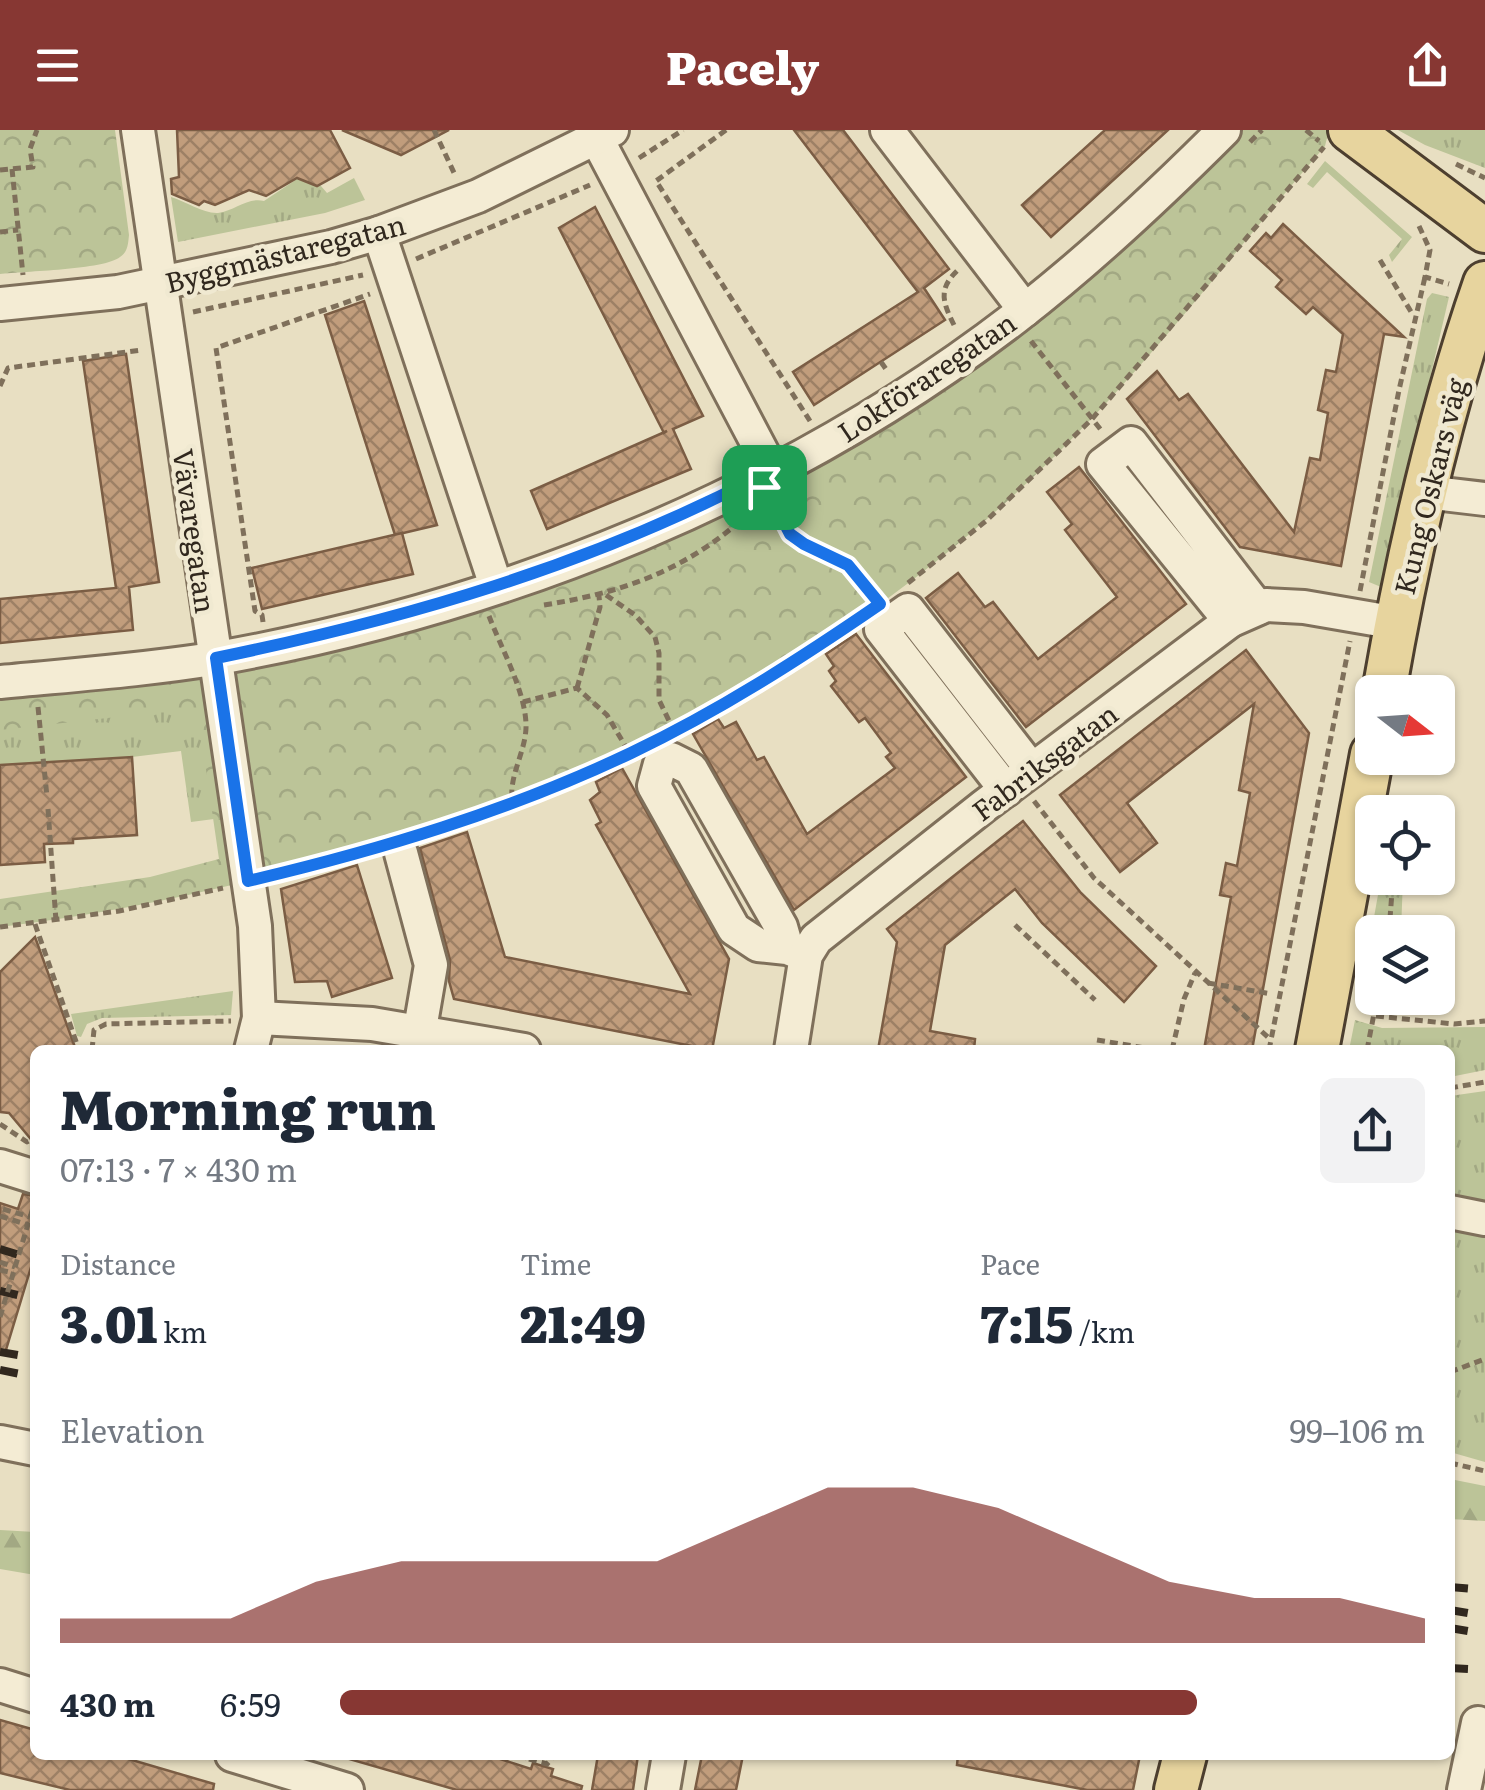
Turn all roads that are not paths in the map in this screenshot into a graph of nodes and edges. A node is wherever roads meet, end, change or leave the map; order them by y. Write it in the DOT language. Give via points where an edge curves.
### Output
graph roads {
  1 [pos="138,130"];
  2 [pos="887,130"];
  3 [pos="1224,130"];
  4 [pos="605,135"];
  5 [pos="1335,143"];
  6 [pos="1485,231"];
  7 [pos="379,234"];
  8 [pos="158,284"];
  9 [pos="1483,289"];
  10 [pos="0,304"];
  11 [pos="1020,314"];
  12 [pos="766,474"];
  13 [pos="1425,492"];
  14 [pos="1485,499"];
  15 [pos="496,586"];
  16 [pos="1244,614"];
  17 [pos="1397,623"];
  18 [pos="216,658"];
  19 [pos="1387,675"];
  20 [pos="0,682"];
  21 [pos="1368,775"];
  22 [pos="1019,780"];
  23 [pos="397,846"];
  24 [pos="796,952"];
  25 [pos="259,1018"];
  26 [pos="420,1030"];
  27 [pos="252,1045"];
  28 [pos="498,1045"];
  29 [pos="792,1045"];
  30 [pos="1318,1045"];
  31 [pos="0,1166"];
  32 [pos="30,1175"];
  33 [pos="1455,1213"];
  34 [pos="1485,1219"];
  35 [pos="0,1442"];
  36 [pos="30,1448"];
  37 [pos="0,1685"];
  38 [pos="30,1694"];
  39 [pos="1471,1721"];
  40 [pos="244,1760"];
  41 [pos="668,1760"];
  42 [pos="1184,1760"];
  43 [pos="302,1783"];
  44 [pos="347,1790"];
  45 [pos="663,1790"];
  46 [pos="1176,1790"];
  47 [pos="1464,1790"];
  1 -- 8 [label="street, Vävaregatan"];
  2 -- 11 [label="street"];
  3 -- 11 [label="street, Lokföraregatan"];
  4 -- 7 [label="street, Byggmästaregatan"];
  4 -- 12 [label="street"];
  5 -- 6 [label="main road"];
  7 -- 8 [label="street, Byggmästaregatan"];
  7 -- 15 [label="street"];
  8 -- 10 [label="street, Byggmästaregatan"];
  8 -- 18 [label="street, Vävaregatan"];
  9 -- 13 [label="main road, Kung Oskars väg"];
  11 -- 12 [label="street, Lokföraregatan" via="890,404"];
  12 -- 15 [label="street, Lokföraregatan" via="639,535"];
  13 -- 14 [label="street"];
  13 -- 17 [label="main road, Kung Oskars väg"];
  15 -- 18 [label="street, Lokföraregatan" via="358,628"];
  16 -- 16 [label="street" via="1130,442 1103,464"];
  16 -- 17 [label="street" via="1304,608"];
  16 -- 22 [label="street, Fabriksgatan"];
  17 -- 19 [label="main road, Kung Oskars väg"];
  18 -- 20 [label="street, Lokföraregatan"];
  18 -- 25 [label="street, Vävaregatan" via="258,964"];
  21 -- 30 [label="main road"];
  22 -- 22 [label="street" via="908,610 880,629"];
  22 -- 24 [label="street, Fabriksgatan"];
  23 -- 26 [label="street" via="431,965"];
  24 -- 24 [label="street" via="691,769 671,759 660,764 654,786 734,928 758,946"];
  24 -- 29 [label="street"];
  25 -- 26 [label="street"];
  25 -- 27 [label="street, Vävaregatan"];
  26 -- 28 [label="street"];
  31 -- 32 [label="street"];
  33 -- 34 [label="street"];
  35 -- 36 [label="street"];
  37 -- 38 [label="street"];
  39 -- 47 [label="street"];
  40 -- 43 [label="street"];
  41 -- 45 [label="street"];
  42 -- 46 [label="main road"];
  43 -- 44 [label="street"];
}
